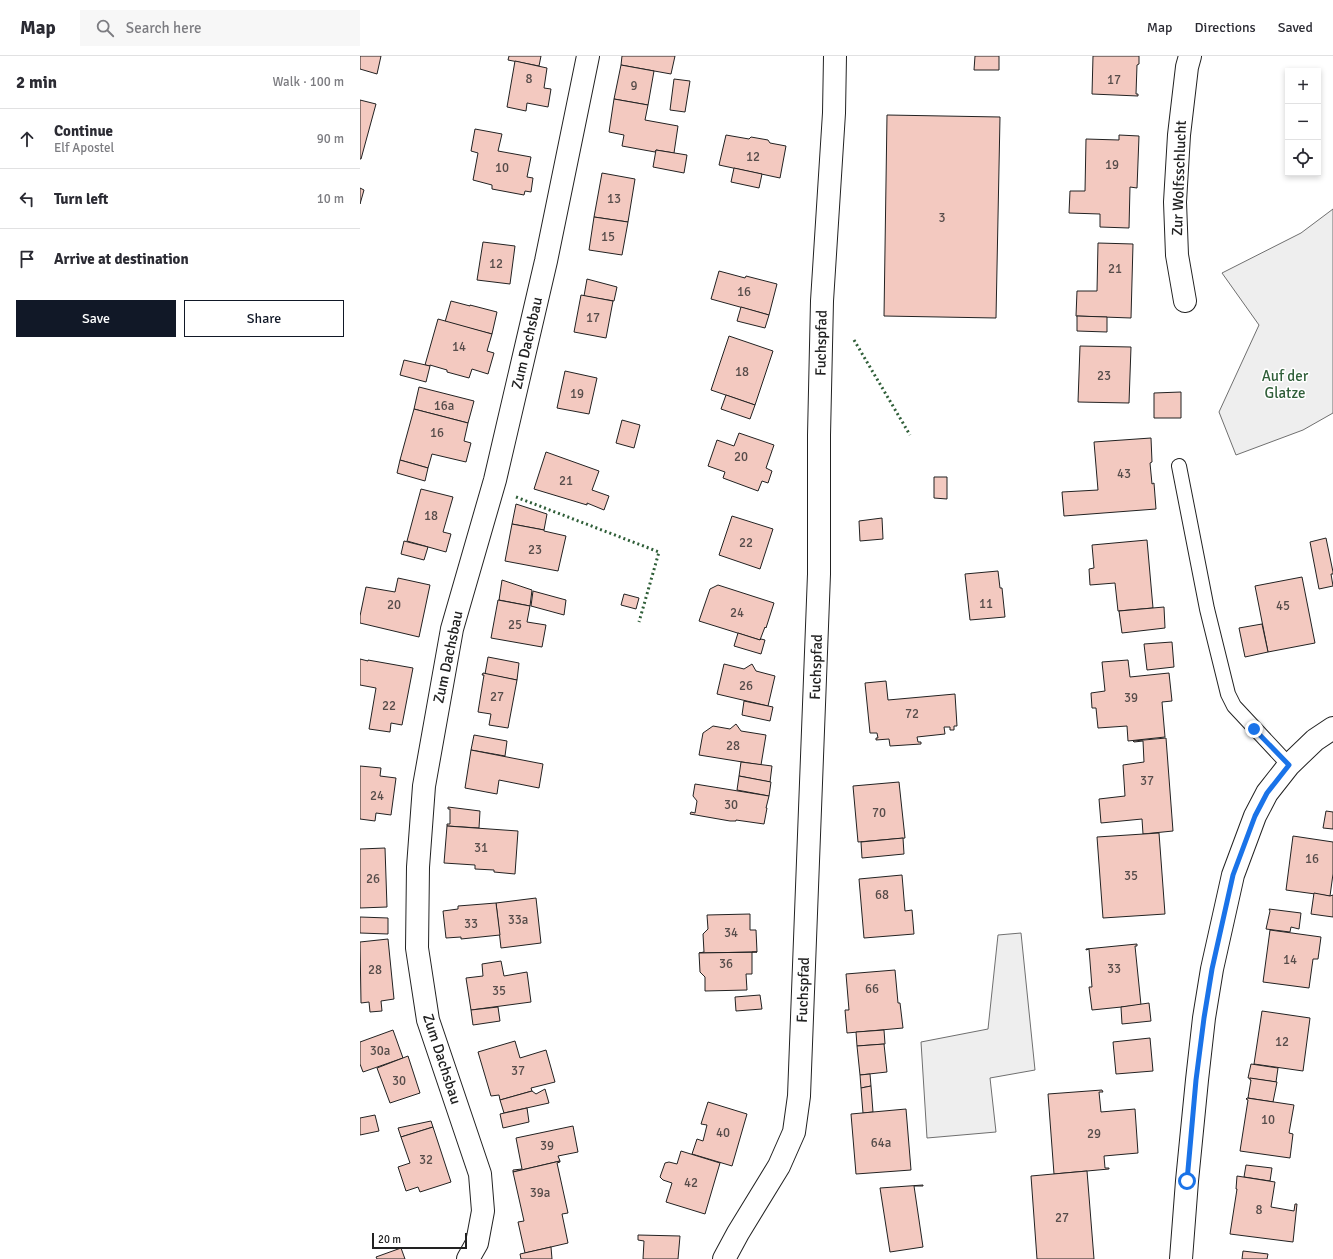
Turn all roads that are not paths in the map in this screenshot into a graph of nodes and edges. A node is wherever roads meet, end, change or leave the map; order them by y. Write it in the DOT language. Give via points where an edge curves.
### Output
graph roads {
  1 [pos="588,56"];
  2 [pos="834,56"];
  3 [pos="1190,56"];
  4 [pos="1185,301"];
  5 [pos="1179,466"];
  6 [pos="1333,728"];
  7 [pos="1289,765"];
  8 [pos="468,1259"];
  9 [pos="724,1259"];
  10 [pos="1181,1259"];
  1 -- 8 [label="street, Zum Dachsbau" via="546,261 497,472 452,629 424,786 418,867 417,948 428,1020 480,1174 483,1211 477,1243"];
  2 -- 9 [label="street, Fuchspfad" via="834,113 822,301 819,435 820,574 799,1096 794,1132 779,1166"];
  3 -- 4 [label="street, Zur Wolfsschlucht" via="1179,135 1176,202 1176,255"];
  5 -- 7 [label="lane" via="1207,609 1228,694 1234,706"];
  6 -- 7 [label="street" via="1315,740"];
  7 -- 10 [label="street" via="1267,793 1242,850 1233,875 1212,969 1196,1080"];
}
